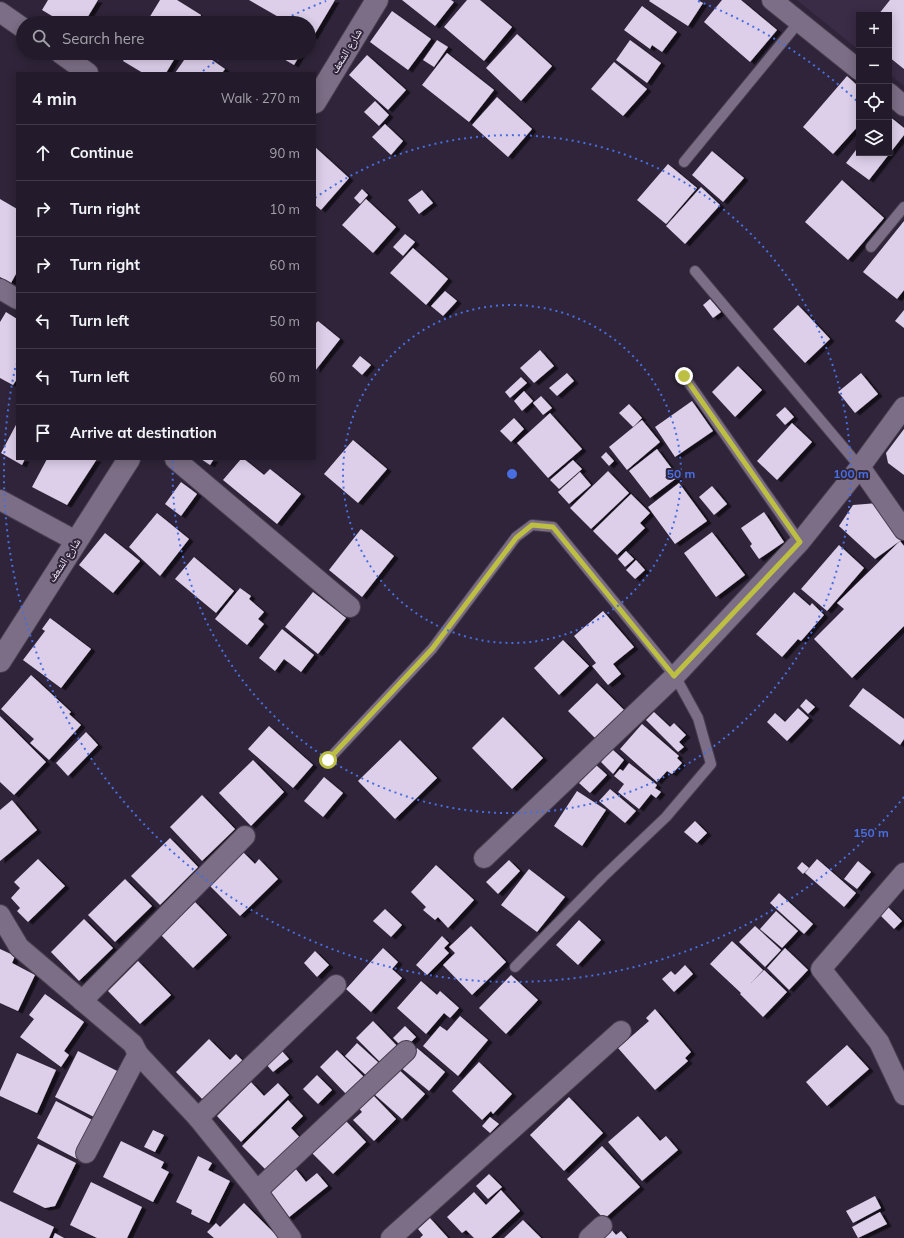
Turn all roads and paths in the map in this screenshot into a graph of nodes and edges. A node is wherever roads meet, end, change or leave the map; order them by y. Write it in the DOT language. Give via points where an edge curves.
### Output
graph roads {
  1 [pos="377,0"];
  2 [pos="772,0"];
  3 [pos="0,12"];
  4 [pos="799,22"];
  5 [pos="16,23"];
  6 [pos="70,60"];
  7 [pos="856,68"];
  8 [pos="87,72"];
  9 [pos="892,96"];
  10 [pos="316,100"];
  11 [pos="904,106"];
  12 [pos="684,162"];
  13 [pos="904,207"];
  14 [pos="871,247"];
  15 [pos="695,271"];
  16 [pos="0,289"];
  17 [pos="16,298"];
  18 [pos="684,376"];
  19 [pos="904,407"];
  20 [pos="128,460"];
  21 [pos="176,460"];
  22 [pos="860,467"];
  23 [pos="0,500"];
  24 [pos="904,530"];
  25 [pos="76,541"];
  26 [pos="800,542"];
  27 [pos="350,607"];
  28 [pos="0,661"];
  29 [pos="674,676"];
  30 [pos="328,760"];
  31 [pos="246,836"];
  32 [pos="484,858"];
  33 [pos="904,873"];
  34 [pos="0,915"];
  35 [pos="515,967"];
  36 [pos="336,985"];
  37 [pos="82,1001"];
  38 [pos="621,1031"];
  39 [pos="406,1051"];
  40 [pos="138,1054"];
  41 [pos="904,1095"];
  42 [pos="198,1118"];
  43 [pos="86,1153"];
  44 [pos="257,1191"];
  45 [pos="291,1238"];
  46 [pos="391,1238"];
  1 -- 10 [label="street, شارع الشعف"];
  2 -- 4 [label="street"];
  3 -- 5 [label="street"];
  4 -- 7 [label="street"];
  4 -- 12 [label="lane"];
  6 -- 8 [label="street"];
  9 -- 11 [label="street"];
  13 -- 14 [label="lane"];
  15 -- 22 [label="lane"];
  16 -- 17 [label="street"];
  18 -- 26 [label="lane"];
  19 -- 22 [label="street"];
  20 -- 25 [label="street, شارع الشعف"];
  21 -- 27 [label="street"];
  22 -- 24 [label="street"];
  22 -- 26 [label="street"];
  23 -- 25 [label="street"];
  25 -- 28 [label="street, شارع الشعف"];
  26 -- 29 [label="street"];
  29 -- 30 [label="lane" via="553,527 532,525 516,538 432,649"];
  29 -- 32 [label="street"];
  29 -- 35 [label="lane" via="698,718 711,764 666,816"];
  31 -- 37 [label="street"];
  33 -- 41 [label="street" via="822,969 879,1042"];
  34 -- 37 [label="street" via="19,947"];
  36 -- 42 [label="street"];
  37 -- 40 [label="street" via="133,1044"];
  38 -- 46 [label="street"];
  39 -- 44 [label="street"];
  40 -- 42 [label="street"];
  40 -- 43 [label="street"];
  42 -- 44 [label="street"];
  44 -- 45 [label="street"];
}
